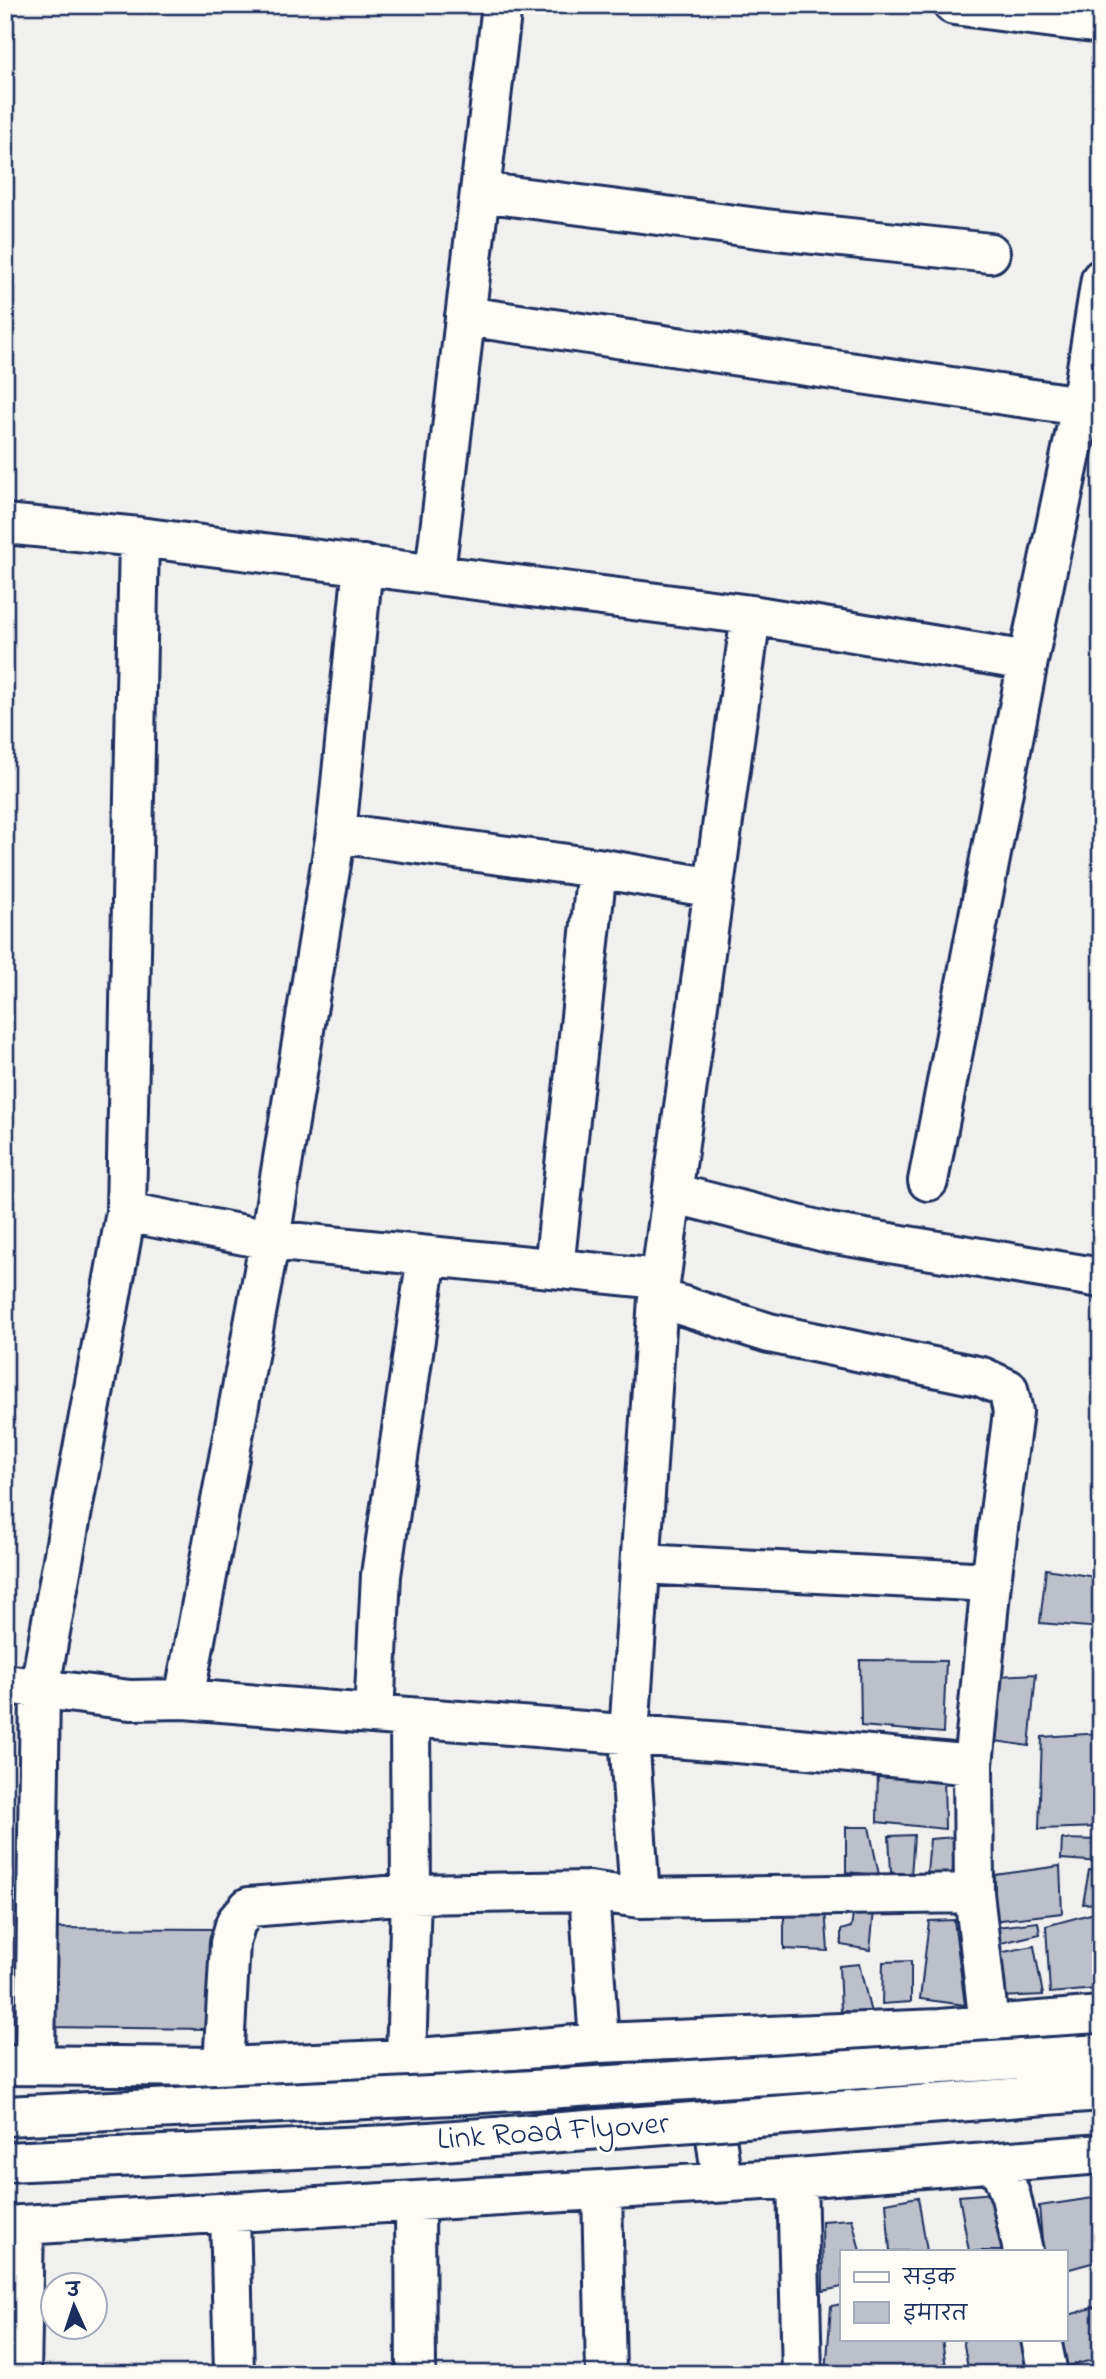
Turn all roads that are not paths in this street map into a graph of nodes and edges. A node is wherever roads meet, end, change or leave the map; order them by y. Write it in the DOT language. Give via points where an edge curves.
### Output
graph roads {
  1 [pos="502,5"];
  2 [pos="954,5"];
  3 [pos="1101,24"];
  4 [pos="480,192"];
  5 [pos="990,253"];
  6 [pos="1101,279"];
  7 [pos="466,316"];
  8 [pos="1081,406"];
  9 [pos="5,524"];
  10 [pos="139,537"];
  11 [pos="363,565"];
  12 [pos="435,573"];
  13 [pos="751,615"];
  14 [pos="1028,662"];
  15 [pos="336,833"];
  16 [pos="597,868"];
  17 [pos="714,888"];
  18 [pos="928,1181"];
  19 [pos="672,1193"];
  20 [pos="126,1212"];
  21 [pos="270,1240"];
  22 [pos="427,1256"];
  23 [pos="554,1268"];
  24 [pos="1101,1278"];
  25 [pos="659,1289"];
  26 [pos="641,1564"];
  27 [pos="991,1582"];
  28 [pos="23,1685"];
  29 [pos="184,1699"];
  30 [pos="392,1716"];
  31 [pos="629,1735"];
  32 [pos="973,1765"];
  33 [pos="589,1891"];
  34 [pos="974,1893"];
  35 [pos="411,1894"];
  36 [pos="640,1898"];
  37 [pos="1101,2016"];
  38 [pos="989,2025"];
  39 [pos="702,2038"];
  40 [pos="599,2043"];
  41 [pos="1101,2054"];
  42 [pos="406,2059"];
  43 [pos="20,2065"];
  44 [pos="223,2067"];
  45 [pos="1101,2091"];
  46 [pos="5,2116"];
  47 [pos="1101,2154"];
  48 [pos="5,2162"];
  49 [pos="998,2162"];
  50 [pos="797,2178"];
  51 [pos="722,2182"];
  52 [pos="602,2190"];
  53 [pos="415,2201"];
  54 [pos="230,2212"];
  55 [pos="15,2225"];
  56 [pos="1023,2250"];
  57 [pos="1041,2340"];
  58 [pos="21,2374"];
  59 [pos="234,2374"];
  60 [pos="416,2374"];
  61 [pos="606,2374"];
  62 [pos="802,2374"];
  63 [pos="1048,2374"];
  1 -- 4 [label="street"];
  2 -- 3 [label="street"];
  4 -- 5 [label="street"];
  4 -- 7 [label="street"];
  6 -- 8 [label="street"];
  7 -- 8 [label="street"];
  7 -- 12 [label="street"];
  8 -- 14 [label="street"];
  9 -- 10 [label="street"];
  10 -- 11 [label="street"];
  10 -- 20 [label="street"];
  11 -- 12 [label="street"];
  11 -- 15 [label="street"];
  12 -- 13 [label="street"];
  13 -- 14 [label="street"];
  13 -- 17 [label="street"];
  14 -- 18 [label="street"];
  15 -- 16 [label="street"];
  15 -- 21 [label="street"];
  16 -- 17 [label="street"];
  16 -- 23 [label="street"];
  17 -- 19 [label="street"];
  19 -- 24 [label="street" via="829,1233"];
  19 -- 25 [label="street"];
  20 -- 21 [label="street"];
  20 -- 28 [label="street"];
  21 -- 22 [label="street"];
  21 -- 29 [label="street"];
  22 -- 23 [label="street"];
  22 -- 30 [label="street" via="381,1575"];
  23 -- 25 [label="street"];
  25 -- 26 [label="street"];
  25 -- 27 [label="street" via="769,1333 982,1377 1007,1389 1013,1412"];
  26 -- 27 [label="street"];
  26 -- 31 [label="street"];
  27 -- 32 [label="street"];
  28 -- 29 [label="street" via="130,1700"];
  28 -- 43 [label="street"];
  29 -- 30 [label="street"];
  30 -- 31 [label="street"];
  30 -- 35 [label="street"];
  31 -- 32 [label="street"];
  31 -- 36 [label="street"];
  32 -- 34 [label="street"];
  33 -- 35 [label="street"];
  33 -- 36 [label="street"];
  33 -- 40 [label="street"];
  34 -- 36 [label="street"];
  34 -- 38 [label="street"];
  35 -- 42 [label="street"];
  35 -- 44 [label="street" via="248,1907 236,1922 230,1943"];
  37 -- 38 [label="street"];
  38 -- 39 [label="street"];
  39 -- 40 [label="street"];
  39 -- 51 [label="street"];
  40 -- 42 [label="street"];
  41 -- 46 [label="street, Link Road Flyover, bridge" via="452,2095"];
  42 -- 44 [label="street"];
  43 -- 44 [label="street"];
  45 -- 48 [label="street, Link Road Flyover, bridge" via="388,2145"];
  47 -- 49 [label="street"];
  49 -- 50 [label="street"];
  49 -- 56 [label="street" via="1012,2197"];
  50 -- 51 [label="street"];
  50 -- 62 [label="street"];
  51 -- 52 [label="street"];
  52 -- 53 [label="street"];
  52 -- 61 [label="street"];
  53 -- 54 [label="street"];
  53 -- 60 [label="street"];
  54 -- 55 [label="street"];
  54 -- 59 [label="street"];
  55 -- 58 [label="street"];
  57 -- 63 [label="street"];
}
